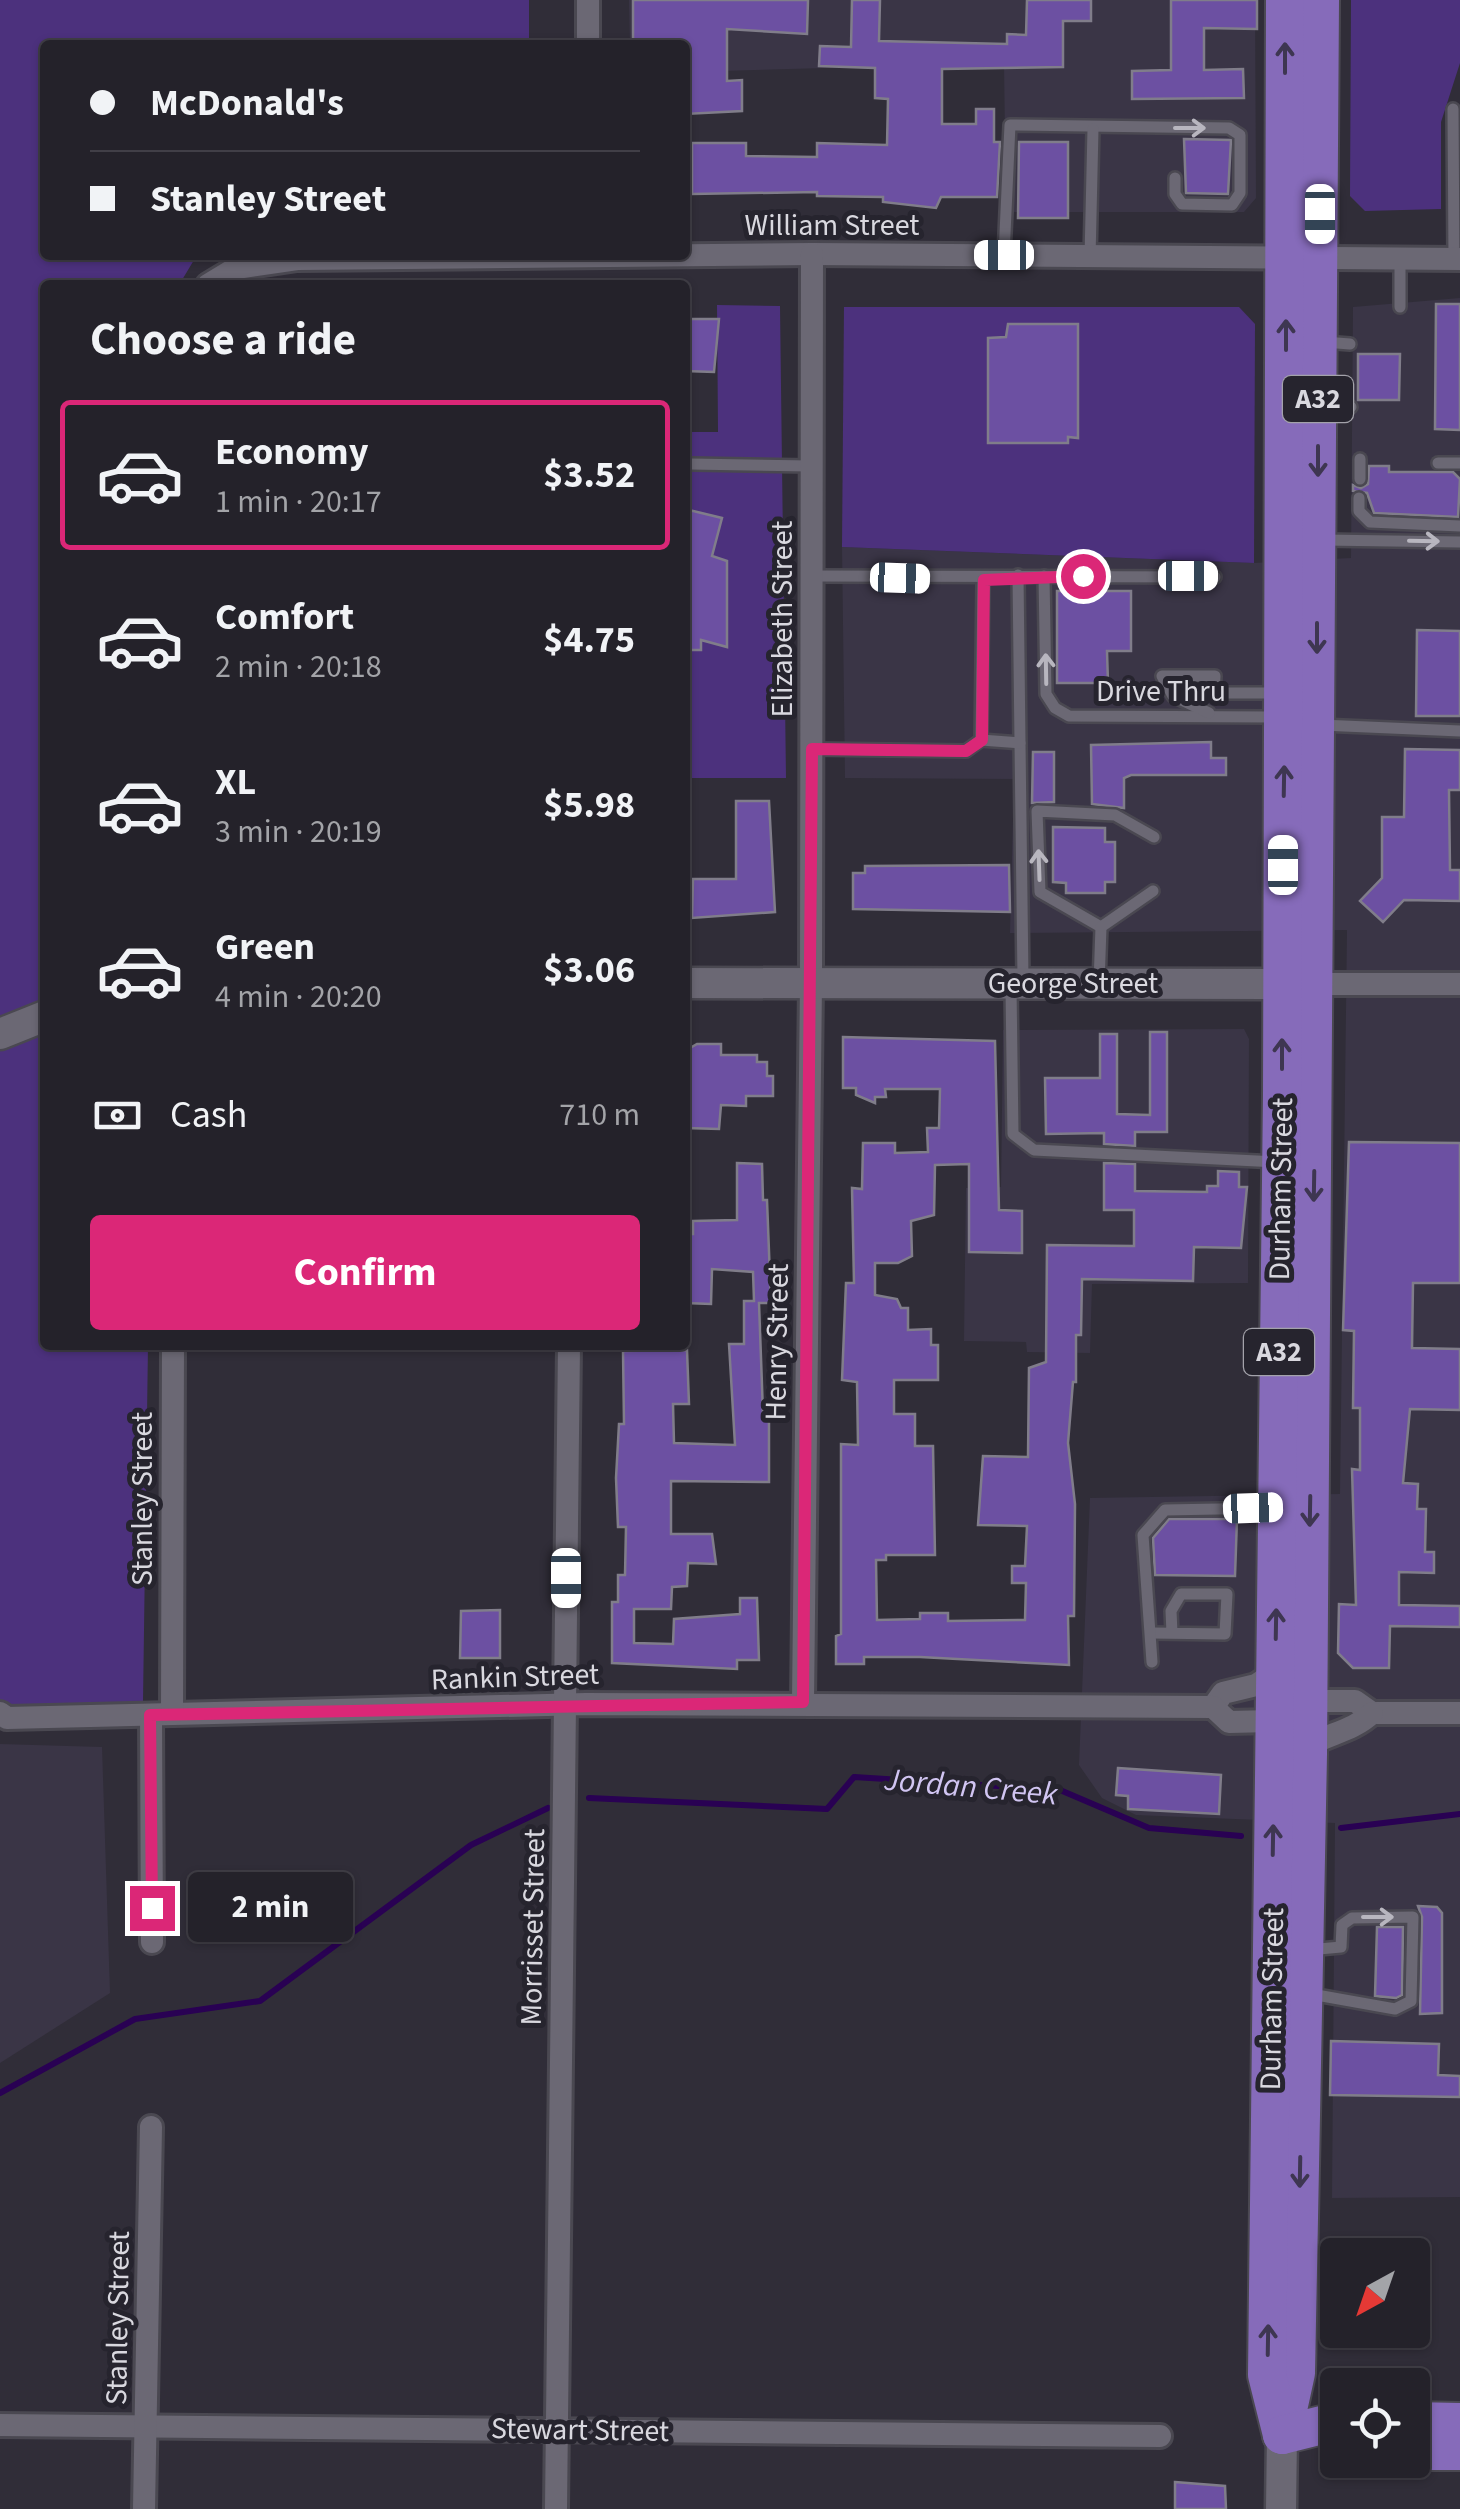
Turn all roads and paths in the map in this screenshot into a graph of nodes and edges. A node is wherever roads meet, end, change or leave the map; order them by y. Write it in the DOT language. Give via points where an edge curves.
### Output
graph roads {
  1 [pos="588,0"];
  2 [pos="1285,0"];
  3 [pos="1320,0"];
  4 [pos="588,40"];
  5 [pos="1453,109"];
  6 [pos="1093,129"];
  7 [pos="1175,178"];
  8 [pos="812,254"];
  9 [pos="690,255"];
  10 [pos="1004,255"];
  11 [pos="1090,258"];
  12 [pos="1400,259"];
  13 [pos="1457,259"];
  14 [pos="273,260"];
  15 [pos="1303,260"];
  16 [pos="215,280"];
  17 [pos="1400,307"];
  18 [pos="1360,459"];
  19 [pos="1438,462"];
  20 [pos="1460,463"];
  21 [pos="691,464"];
  22 [pos="810,466"];
  23 [pos="1360,479"];
  24 [pos="1360,498"];
  25 [pos="1460,526"];
  26 [pos="1301,538"];
  27 [pos="1460,542"];
  28 [pos="1018,575"];
  29 [pos="812,576"];
  30 [pos="1044,576"];
  31 [pos="1215,576"];
  32 [pos="984,580"];
  33 [pos="1295,712"];
  34 [pos="1213,714"];
  35 [pos="1460,731"];
  36 [pos="982,740"];
  37 [pos="1020,743"];
  38 [pos="812,749"];
  39 [pos="1154,837"];
  40 [pos="1153,891"];
  41 [pos="1101,927"];
  42 [pos="690,983"];
  43 [pos="811,983"];
  44 [pos="1017,983"];
  45 [pos="1099,984"];
  46 [pos="1298,984"];
  47 [pos="1460,984"];
  48 [pos="40,1018"];
  49 [pos="0,1034"];
  50 [pos="1281,1162"];
  51 [pos="173,1350"];
  52 [pos="569,1350"];
  53 [pos="1277,1508"];
  54 [pos="1152,1633"];
  55 [pos="1172,1634"];
  56 [pos="1152,1662"];
  57 [pos="1276,1672"];
  58 [pos="1308,1700"];
  59 [pos="803,1702"];
  60 [pos="566,1706"];
  61 [pos="1213,1707"];
  62 [pos="0,1713"];
  63 [pos="1372,1713"];
  64 [pos="1460,1713"];
  65 [pos="161,1714"];
  66 [pos="1275,1722"];
  67 [pos="1308,1746"];
  68 [pos="152,1942"];
  69 [pos="1304,1950"];
  70 [pos="1303,1994"];
  71 [pos="151,2127"];
  72 [pos="1430,2421"];
  73 [pos="1460,2422"];
  74 [pos="0,2425"];
  75 [pos="146,2425"];
  76 [pos="1320,2426"];
  77 [pos="558,2430"];
  78 [pos="1160,2436"];
  79 [pos="1282,2436"];
  80 [pos="1320,2446"];
  81 [pos="1430,2451"];
  82 [pos="1460,2452"];
  83 [pos="144,2509"];
  84 [pos="556,2509"];
  85 [pos="1282,2509"];
  1 -- 4 [label="street"];
  15 -- 2 [label="highway, Durham Street / A32, one-way"];
  3 -- 15 [label="highway, Durham Street / A32"];
  5 -- 13 [label="lane"];
  6 -- 7 [label="lane, one-way" via="1229,128 1240,135 1240,193 1232,205 1182,204"];
  6 -- 10 [label="lane" via="1010,126"];
  6 -- 11 [label="lane"];
  8 -- 9 [label="street, William Street"];
  8 -- 10 [label="street, William Street"];
  8 -- 22 [label="street, Elizabeth Street"];
  10 -- 11 [label="street, William Street"];
  11 -- 15 [label="street, William Street"];
  12 -- 13 [label="street, William Street"];
  12 -- 15 [label="street, William Street"];
  12 -- 17 [label="lane"];
  14 -- 16 [label="street, William Street"];
  26 -- 15 [label="highway, Durham Street / A32, one-way"];
  15 -- 26 [label="highway, Durham Street / A32, one-way" via="1334,342 1334,406"];
  18 -- 23 [label="lane"];
  19 -- 20 [label="lane"];
  21 -- 22 [label="lane"];
  22 -- 29 [label="street, Elizabeth Street"];
  24 -- 25 [label="lane" via="1370,522"];
  26 -- 27 [label="lane, one-way"];
  26 -- 33 [label="highway, Durham Street / A32"];
  28 -- 30 [label="lane"];
  28 -- 32 [label="lane"];
  28 -- 37 [label="lane"];
  29 -- 32 [label="lane"];
  29 -- 38 [label="street, Elizabeth Street"];
  30 -- 31 [label="lane"];
  34 -- 30 [label="lane, Drive Thru, one-way" via="1069,716 1055,708 1046,694"];
  32 -- 36 [label="lane"];
  33 -- 34 [label="lane, Drive Thru"];
  33 -- 34 [label="lane" via="1214,693 1215,676 1162,676 1173,696"];
  33 -- 35 [label="lane"];
  33 -- 46 [label="highway, Durham Street / A32"];
  36 -- 37 [label="lane"];
  36 -- 38 [label="lane" via="966,751"];
  37 -- 44 [label="lane"];
  38 -- 43 [label="street, Elizabeth Street"];
  41 -- 39 [label="lane, one-way" via="1040,892 1037,811 1115,815"];
  40 -- 41 [label="lane"];
  41 -- 45 [label="lane"];
  42 -- 43 [label="main road, George Street"];
  43 -- 44 [label="main road, George Street"];
  43 -- 59 [label="street, Henry Street"];
  44 -- 45 [label="main road, George Street"];
  44 -- 50 [label="lane" via="1013,1134 1034,1150"];
  45 -- 46 [label="main road, George Street"];
  46 -- 47 [label="street, George Street"];
  50 -- 46 [label="highway, Durham Street / A32, one-way"];
  46 -- 58 [label="highway, Durham Street / A32, one-way"];
  48 -- 49 [label="main road"];
  50 -- 53 [label="highway, Durham Street / A32"];
  51 -- 65 [label="street, Stanley Street"];
  52 -- 60 [label="street, Morrisset Street"];
  53 -- 54 [label="lane" via="1166,1510 1143,1535"];
  57 -- 53 [label="highway, Durham Street / A32, one-way"];
  54 -- 55 [label="lane"];
  54 -- 56 [label="lane"];
  55 -- 55 [label="lane" via="1225,1634 1227,1594 1182,1594 1171,1611"];
  57 -- 61 [label="street, Rankin Street" via="1223,1693"];
  57 -- 66 [label="highway, Durham Street / A32"];
  58 -- 63 [label="street" via="1355,1700"];
  58 -- 66 [label="street"];
  58 -- 67 [label="highway, Durham Street / A32"];
  59 -- 60 [label="street, Rankin Street"];
  59 -- 61 [label="street, Rankin Street"];
  60 -- 65 [label="street, Rankin Street"];
  60 -- 77 [label="street, Morrisset Street"];
  61 -- 66 [label="street, Rankin Street" via="1230,1722"];
  62 -- 65 [label="street, Rankin Street"];
  63 -- 64 [label="street"];
  63 -- 67 [label="street" via="1355,1729"];
  65 -- 68 [label="street, Stanley Street"];
  79 -- 66 [label="highway, Durham Street / A32, one-way" via="1267,2375"];
  67 -- 69 [label="highway, Durham Street / A32"];
  69 -- 70 [label="highway, Durham Street / A32"];
  69 -- 70 [label="lane, one-way" via="1340,1947 1342,1924 1352,1918 1413,1917 1411,2002 1396,2009"];
  70 -- 79 [label="highway, Durham Street / A32, one-way" via="1296,2373"];
  71 -- 75 [label="street, Stanley Street"];
  72 -- 73 [label="highway"];
  74 -- 75 [label="street, Stewart Street"];
  75 -- 77 [label="street, Stewart Street"];
  75 -- 83 [label="street, Stanley Street"];
  76 -- 79 [label="highway"];
  77 -- 78 [label="street, Stewart Street"];
  77 -- 84 [label="street, Morrisset Street"];
  79 -- 80 [label="highway"];
  79 -- 85 [label="main road, Durham Street"];
  81 -- 82 [label="highway"];
}
